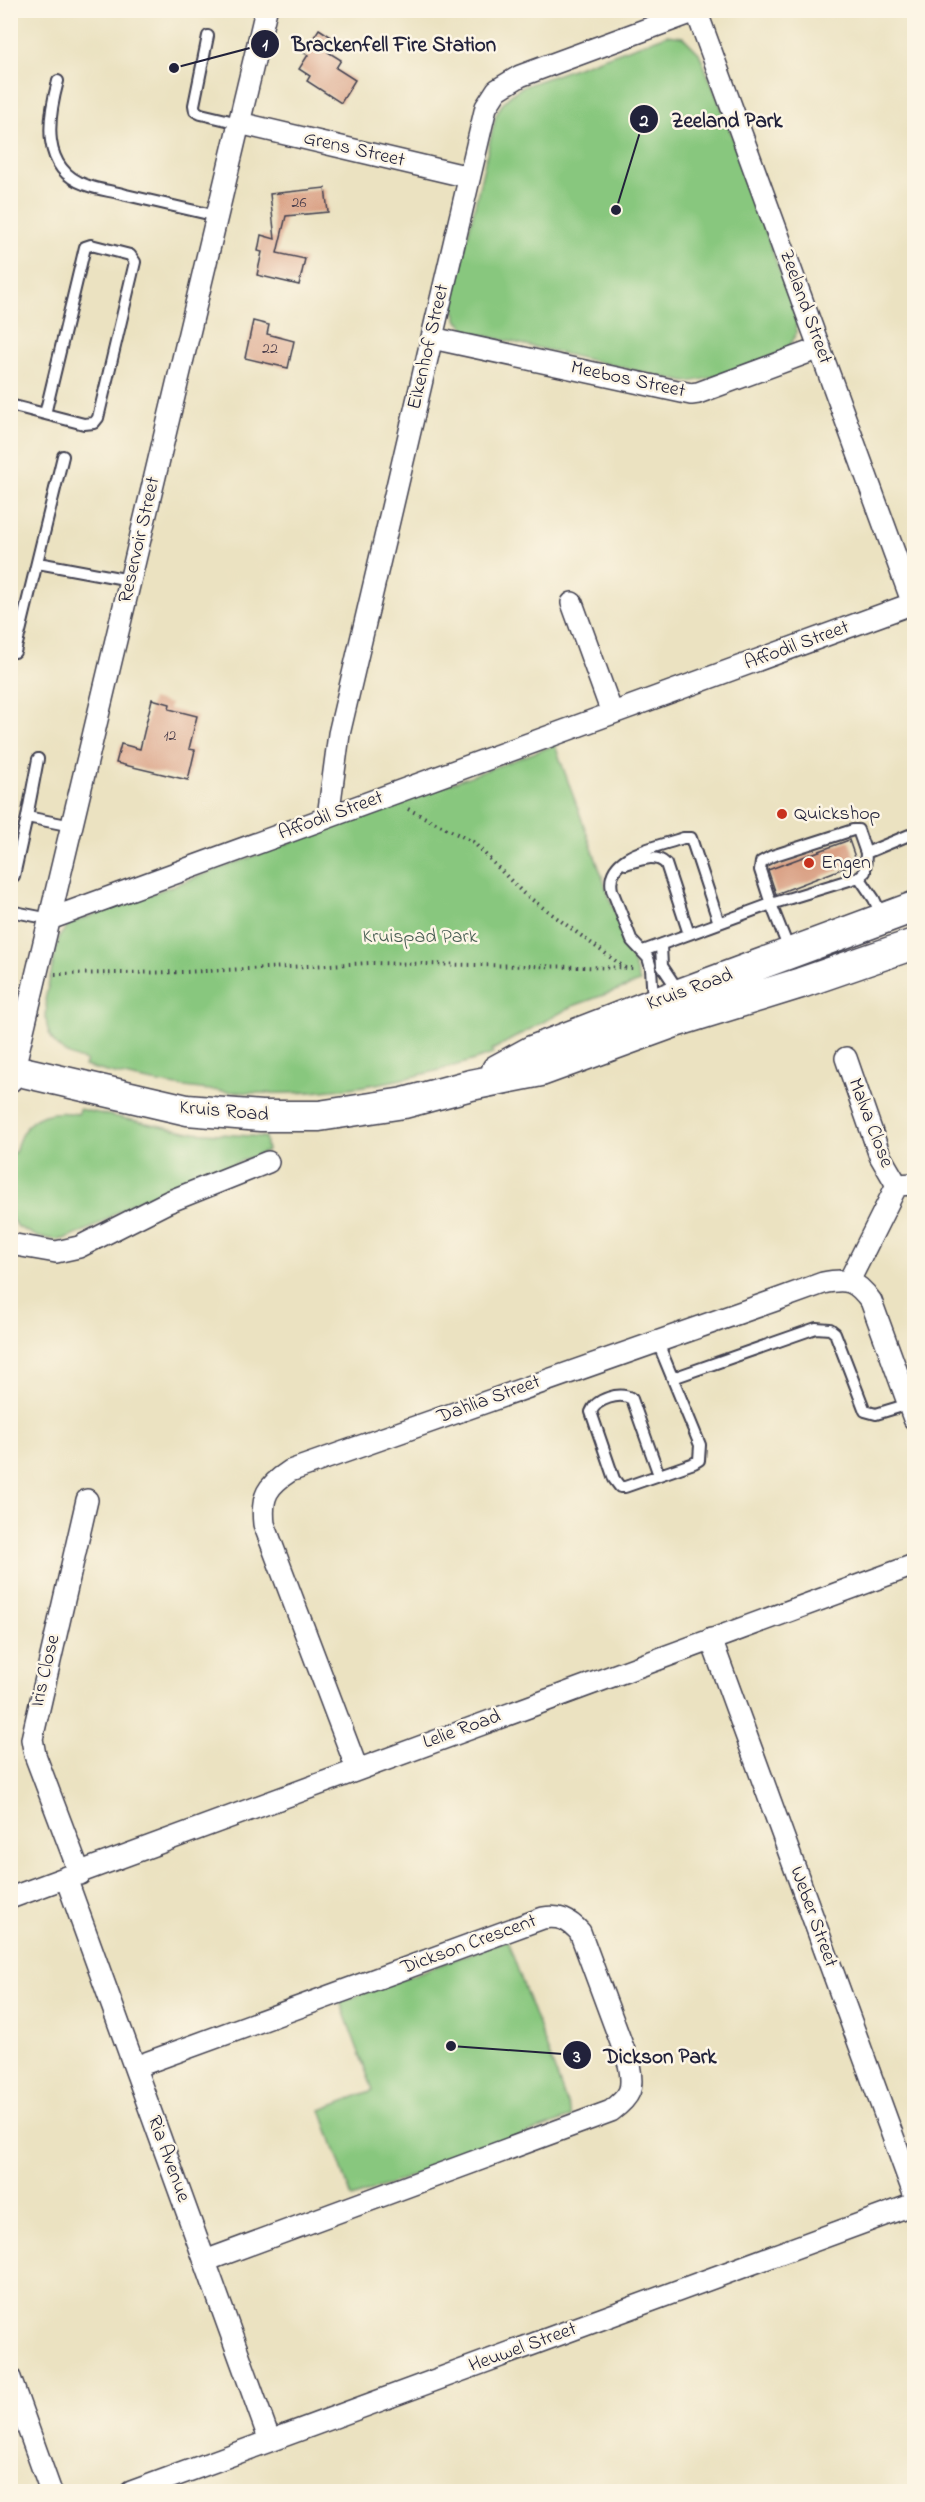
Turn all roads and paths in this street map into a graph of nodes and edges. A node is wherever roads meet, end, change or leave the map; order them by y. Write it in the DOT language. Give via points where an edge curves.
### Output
graph roads {
  1 [pos="266,10"];
  2 [pos="696,11"];
  3 [pos="208,36"];
  4 [pos="58,81"];
  5 [pos="239,123"];
  6 [pos="469,177"];
  7 [pos="217,216"];
  8 [pos="432,338"];
  9 [pos="820,348"];
  10 [pos="10,405"];
  11 [pos="45,414"];
  12 [pos="63,456"];
  13 [pos="38,563"];
  14 [pos="130,580"];
  15 [pos="572,603"];
  16 [pos="914,603"];
  17 [pos="15,651"];
  18 [pos="612,713"];
  19 [pos="38,759"];
  20 [pos="384,797"];
  21 [pos="27,817"];
  22 [pos="328,817"];
  23 [pos="72,826"];
  24 [pos="915,833"];
  25 [pos="866,853"];
  26 [pos="615,868"];
  27 [pos="14,876"];
  28 [pos="859,878"];
  29 [pos="771,904"];
  30 [pos="915,907"];
  31 [pos="10,911"];
  32 [pos="883,918"];
  33 [pos="50,919"];
  34 [pos="719,923"];
  35 [pos="689,934"];
  36 [pos="915,944"];
  37 [pos="661,945"];
  38 [pos="643,951"];
  39 [pos="651,968"];
  40 [pos="796,968"];
  41 [pos="625,969"];
  42 [pos="37,975"];
  43 [pos="681,994"];
  44 [pos="653,1004"];
  45 [pos="846,1058"];
  46 [pos="12,1074"];
  47 [pos="471,1085"];
  48 [pos="268,1162"];
  49 [pos="906,1185"];
  50 [pos="10,1244"];
  51 [pos="849,1281"];
  52 [pos="658,1343"];
  53 [pos="673,1378"];
  54 [pos="912,1412"];
  55 [pos="659,1475"];
  56 [pos="87,1500"];
  57 [pos="915,1565"];
  58 [pos="711,1639"];
  59 [pos="357,1769"];
  60 [pos="73,1876"];
  61 [pos="10,1898"];
  62 [pos="135,2067"];
  63 [pos="915,2194"];
  64 [pos="915,2204"];
  65 [pos="205,2260"];
  66 [pos="10,2379"];
  67 [pos="270,2441"];
  68 [pos="51,2492"];
  69 [pos="131,2492"];
  1 -- 5 [label="street, Reservoir Street"];
  2 -- 6 [label="street, Eikenhof Street" via="508,82 497,90 486,107"];
  2 -- 9 [label="street, Zeeland Street"];
  3 -- 5 [label="lane" via="195,111"];
  4 -- 7 [label="lane" via="48,134 55,159 64,172 86,185"];
  5 -- 6 [label="street, Grens Street"];
  5 -- 7 [label="street, Reservoir Street"];
  6 -- 8 [label="street, Eikenhof Street"];
  7 -- 14 [label="street, Reservoir Street"];
  8 -- 9 [label="street, Meebos Street" via="691,394"];
  8 -- 22 [label="street, Eikenhof Street" via="339,734"];
  9 -- 16 [label="street, Zeeland Street"];
  10 -- 11 [label="lane"];
  11 -- 11 [label="lane" via="84,424 94,423 98,418 135,262 130,255 91,244 85,247"];
  12 -- 13 [label="lane"];
  13 -- 14 [label="lane"];
  13 -- 17 [label="lane"];
  14 -- 23 [label="street, Reservoir Street"];
  15 -- 18 [label="street"];
  16 -- 18 [label="street, Affodil Street"];
  18 -- 20 [label="street, Affodil Street"];
  19 -- 21 [label="lane"];
  20 -- 22 [label="street, Affodil Street"];
  20 -- 41 [label="path" via="473,842 523,893"];
  21 -- 23 [label="lane"];
  21 -- 27 [label="lane"];
  22 -- 33 [label="street, Affodil Street"];
  23 -- 33 [label="street, Reservoir Street"];
  24 -- 25 [label="lane"];
  25 -- 28 [label="lane" via="865,872"];
  25 -- 29 [label="lane" via="858,830 853,830 765,859 760,870"];
  26 -- 34 [label="lane" via="630,856 683,838 693,839"];
  26 -- 35 [label="lane" via="652,858 662,860"];
  26 -- 38 [label="lane" via="610,881 612,890 630,936"];
  28 -- 29 [label="lane"];
  28 -- 32 [label="lane"];
  29 -- 34 [label="lane"];
  29 -- 40 [label="lane"];
  30 -- 32 [label="street, Kruis Road"];
  31 -- 33 [label="lane"];
  32 -- 40 [label="street, Kruis Road"];
  33 -- 42 [label="street, Reservoir Street"];
  34 -- 35 [label="lane"];
  35 -- 37 [label="lane"];
  36 -- 40 [label="street, Kruis Road"];
  37 -- 38 [label="lane"];
  37 -- 43 [label="lane" via="662,966"];
  38 -- 39 [label="lane"];
  39 -- 41 [label="path"];
  39 -- 44 [label="lane"];
  40 -- 43 [label="street, Kruis Road"];
  40 -- 47 [label="street, Kruis Road" via="675,1022 541,1071"];
  41 -- 42 [label="path" via="370,963"];
  42 -- 46 [label="street, Reservoir Street"];
  43 -- 44 [label="street, Kruis Road"];
  44 -- 47 [label="street, Kruis Road" via="532,1051"];
  45 -- 49 [label="street, Malva Close" via="880,1156"];
  46 -- 47 [label="street, Kruis Road" via="168,1107 261,1116 319,1116 404,1103"];
  48 -- 50 [label="street" via="168,1202 79,1247 56,1252"];
  49 -- 51 [label="street, Malva Close"];
  51 -- 52 [label="street, Dahlia Street" via="823,1283"];
  51 -- 54 [label="street" via="862,1288 871,1300"];
  52 -- 53 [label="lane"];
  52 -- 59 [label="street, Dahlia Street" via="290,1471 267,1492 262,1508 264,1524"];
  53 -- 54 [label="lane" via="824,1328 835,1333 865,1411"];
  53 -- 55 [label="lane" via="701,1454 694,1463"];
  55 -- 55 [label="lane" via="625,1487 616,1484 592,1418 595,1404 622,1395 632,1400"];
  56 -- 60 [label="street, Iris Close" via="32,1739"];
  57 -- 58 [label="street, Lelie Road"];
  58 -- 59 [label="street, Lelie Road"];
  58 -- 63 [label="street, Weber Street"];
  59 -- 60 [label="street, Lelie Road"];
  60 -- 61 [label="street, Lelie Road"];
  60 -- 62 [label="street, Ria Avenue"];
  62 -- 65 [label="street, Ria Avenue"];
  62 -- 65 [label="street, Dickson Crescent" via="553,1916 572,1923 580,1932 629,2064 631,2092 611,2112"];
  64 -- 67 [label="street, Heuwel Street"];
  65 -- 67 [label="street, Ria Avenue"];
  66 -- 68 [label="street"];
  67 -- 69 [label="street, Heuwel Street"];
}
